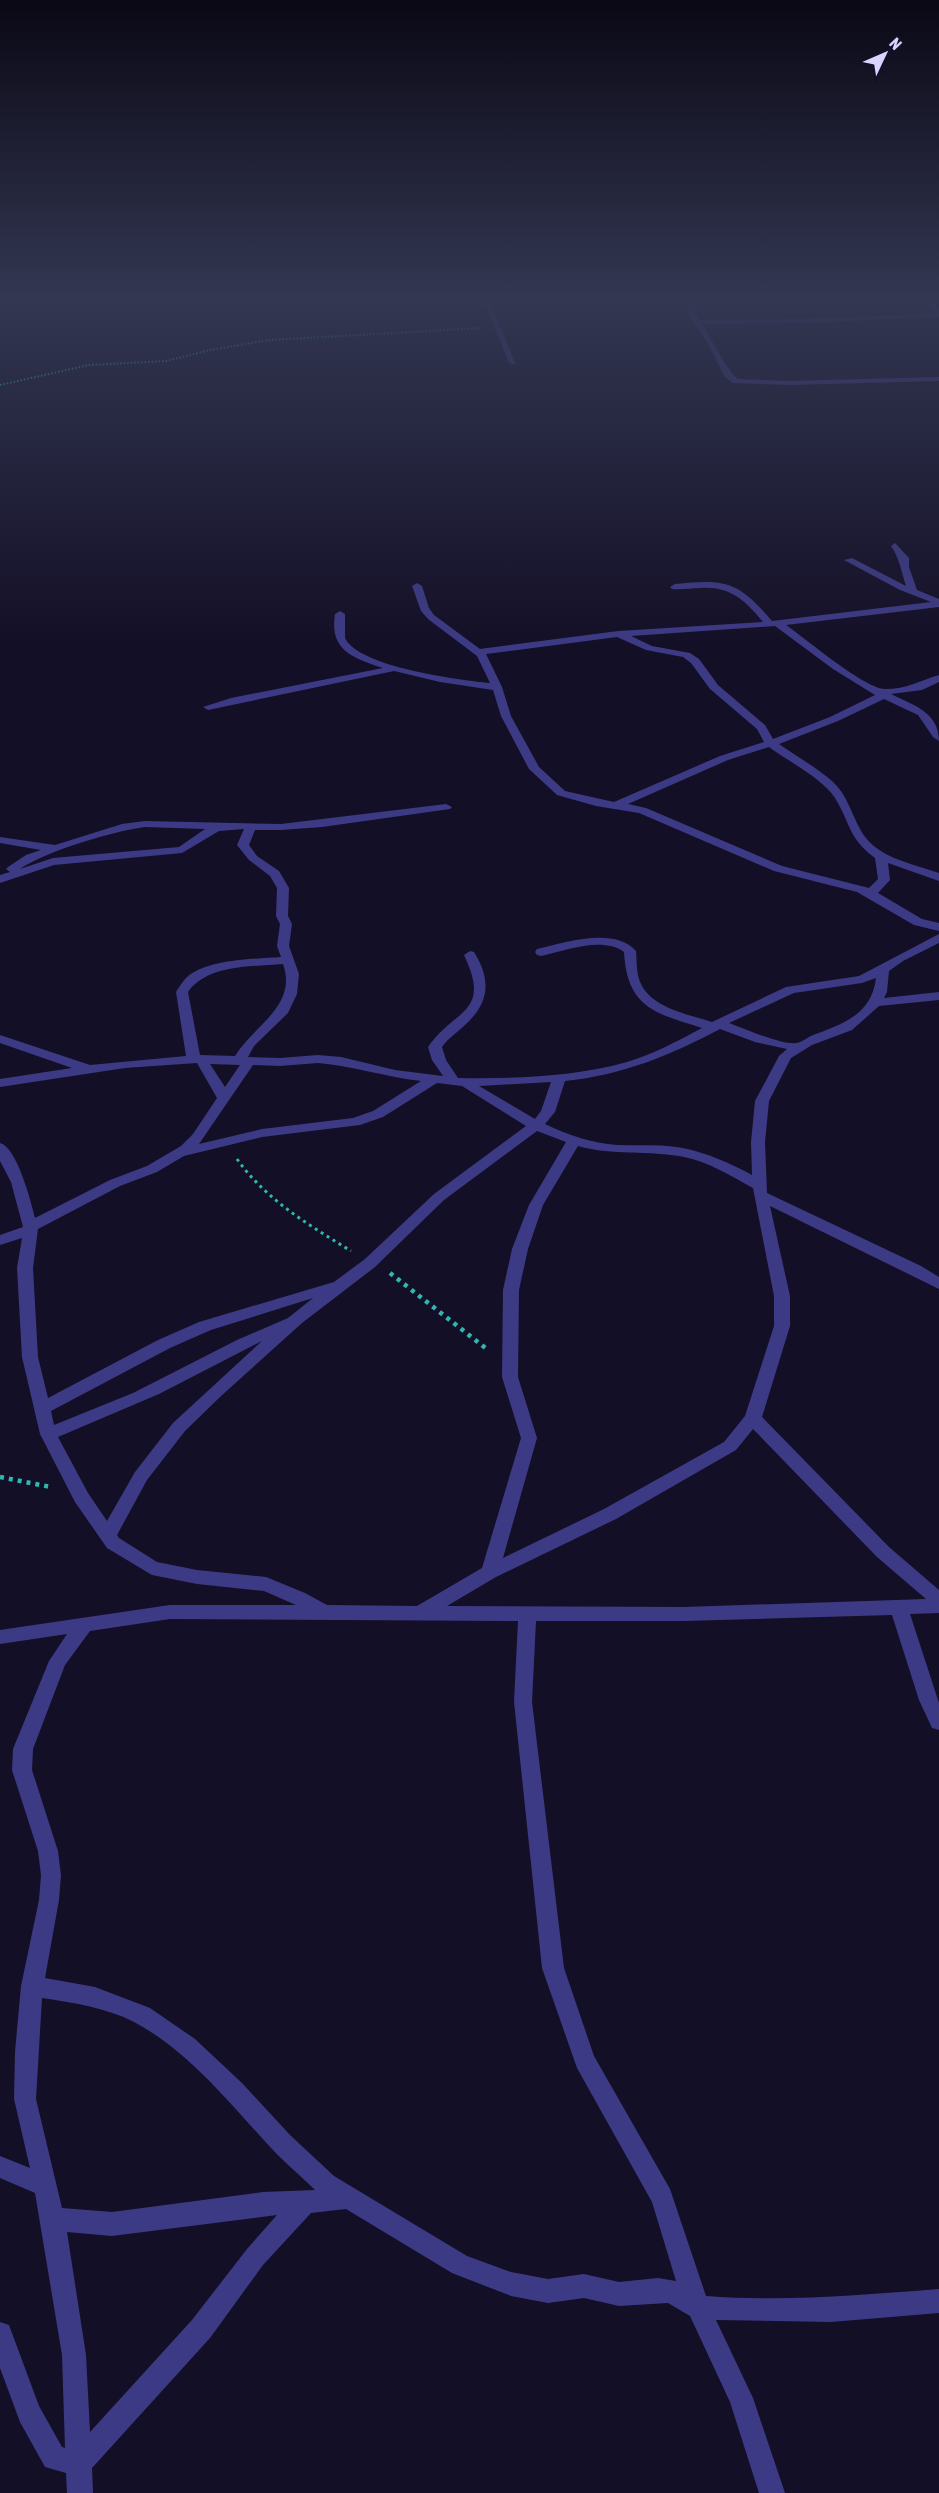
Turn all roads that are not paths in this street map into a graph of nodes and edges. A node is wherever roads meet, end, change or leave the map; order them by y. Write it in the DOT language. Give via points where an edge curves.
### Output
graph roads {
  1 [pos="895,546"];
  2 [pos="849,560"];
  3 [pos="417,586"];
  4 [pos="675,586"];
  5 [pos="913,592"];
  6 [pos="939,603"];
  7 [pos="340,614"];
  8 [pos="774,624"];
  9 [pos="618,634"];
  10 [pos="478,652"];
  11 [pos="397,667"];
  12 [pos="939,678"];
  13 [pos="497,687"];
  14 [pos="880,694"];
  15 [pos="208,707"];
  16 [pos="939,738"];
  17 [pos="771,744"];
  18 [pos="617,805"];
  19 [pos="446,807"];
  20 [pos="228,826"];
  21 [pos="250,826"];
  22 [pos="0,840"];
  23 [pos="57,848"];
  24 [pos="880,857"];
  25 [pos="939,877"];
  26 [pos="2,878"];
  27 [pos="871,893"];
  28 [pos="939,927"];
  29 [pos="939,939"];
  30 [pos="541,952"];
  31 [pos="470,955"];
  32 [pos="288,960"];
  33 [pos="883,970"];
  34 [pos="939,996"];
  35 [pos="875,1003"];
  36 [pos="716,1025"];
  37 [pos="0,1039"];
  38 [pos="798,1048"];
  39 [pos="197,1059"];
  40 [pos="244,1061"];
  41 [pos="89,1070"];
  42 [pos="559,1077"];
  43 [pos="434,1079"];
  44 [pos="459,1082"];
  45 [pos="0,1083"];
  46 [pos="223,1096"];
  47 [pos="538,1124"];
  48 [pos="573,1140"];
  49 [pos="0,1147"];
  50 [pos="181,1153"];
  51 [pos="761,1191"];
  52 [pos="30,1229"];
  53 [pos="0,1240"];
  54 [pos="939,1284"];
  55 [pos="341,1285"];
  56 [pos="296,1319"];
  57 [pos="42,1408"];
  58 [pos="753,1418"];
  59 [pos="48,1434"];
  60 [pos="108,1536"];
  61 [pos="490,1572"];
  62 [pos="939,1600"];
  63 [pos="939,1606"];
  64 [pos="898,1607"];
  65 [pos="325,1613"];
  66 [pos="420,1614"];
  67 [pos="527,1614"];
  68 [pos="84,1625"];
  69 [pos="0,1637"];
  70 [pos="939,1722"];
  71 [pos="32,1986"];
  72 [pos="0,2167"];
  73 [pos="45,2185"];
  74 [pos="349,2197"];
  75 [pos="305,2202"];
  76 [pos="53,2219"];
  77 [pos="939,2301"];
  78 [pos="698,2307"];
  79 [pos="0,2334"];
  80 [pos="79,2463"];
  81 [pos="80,2493"];
  82 [pos="771,2493"];
  1 -- 5 [label="street" via="904,558"];
  2 -- 5 [label="street"];
  3 -- 10 [label="street" via="424,609 431,617"];
  4 -- 8 [label="street" via="730,586"];
  5 -- 6 [label="street"];
  6 -- 8 [label="street"];
  7 -- 11 [label="street" via="337,633 344,645 364,657"];
  8 -- 9 [label="street"];
  8 -- 14 [label="street" via="803,639 835,666"];
  9 -- 10 [label="street"];
  9 -- 17 [label="street" via="649,648 686,655 714,687 761,727"];
  10 -- 13 [label="street"];
  11 -- 13 [label="street" via="439,679"];
  11 -- 15 [label="street"];
  12 -- 14 [label="street" via="918,688"];
  13 -- 18 [label="street" via="506,716 534,769 561,793"];
  14 -- 16 [label="street" via="922,713"];
  14 -- 17 [label="street" via="834,719"];
  17 -- 18 [label="street" via="724,758"];
  17 -- 24 [label="street" via="829,784 840,797 855,831"];
  18 -- 27 [label="street" via="674,822 778,869"];
  19 -- 21 [label="street" via="279,827"];
  20 -- 21 [label="street"];
  20 -- 23 [label="street" via="126,826"];
  20 -- 26 [label="street" via="210,830 182,850 53,862"];
  21 -- 32 [label="street" via="243,845 275,874 283,888 283,946"];
  22 -- 23 [label="street"];
  23 -- 26 [label="street" via="30,857"];
  24 -- 25 [label="street"];
  24 -- 27 [label="street" via="884,880"];
  27 -- 28 [label="street" via="918,922"];
  29 -- 33 [label="street"];
  30 -- 36 [label="street" via="621,943 630,951 632,976 643,996 669,1012"];
  31 -- 44 [label="street" via="482,983 475,1010 435,1047 439,1060"];
  32 -- 39 [label="street" via="223,967 192,978 182,992 189,1042"];
  32 -- 40 [label="street" via="291,994 282,1013 249,1044"];
  33 -- 35 [label="street" via="881,992"];
  33 -- 36 [label="street" via="862,979 791,990"];
  34 -- 35 [label="street"];
  35 -- 38 [label="street" via="847,1027"];
  36 -- 38 [label="street"];
  36 -- 42 [label="street" via="631,1065"];
  37 -- 41 [label="street"];
  38 -- 51 [label="street" via="786,1056 762,1101 758,1142"];
  39 -- 40 [label="street"];
  39 -- 41 [label="street"];
  39 -- 46 [label="street"];
  40 -- 43 [label="street" via="342,1061"];
  40 -- 46 [label="street"];
  41 -- 45 [label="street"];
  42 -- 44 [label="street"];
  42 -- 47 [label="street" via="548,1112"];
  43 -- 44 [label="street"];
  43 -- 50 [label="street" via="378,1114 355,1122 262,1133"];
  44 -- 47 [label="street"];
  46 -- 50 [label="street" via="198,1137"];
  47 -- 48 [label="street"];
  47 -- 55 [label="street" via="439,1197"];
  48 -- 51 [label="street" via="602,1148 673,1151 707,1159"];
  48 -- 61 [label="street" via="536,1205 511,1290 510,1377 529,1438"];
  49 -- 52 [label="street" via="18,1182"];
  50 -- 52 [label="street" via="66,1207"];
  51 -- 54 [label="street"];
  51 -- 58 [label="street" via="782,1296 782,1326"];
  52 -- 53 [label="street"];
  52 -- 57 [label="street" via="25,1268 30,1358"];
  55 -- 56 [label="street"];
  55 -- 57 [label="street" via="206,1326"];
  56 -- 59 [label="street" via="246,1340 103,1413"];
  56 -- 60 [label="street" via="179,1427 141,1476"];
  57 -- 59 [label="street"];
  58 -- 61 [label="street" via="730,1446 610,1514"];
  58 -- 62 [label="street" via="884,1552"];
  59 -- 60 [label="street" via="78,1493"];
  60 -- 65 [label="street" via="152,1568 266,1584"];
  61 -- 66 [label="street"];
  63 -- 64 [label="street"];
  64 -- 67 [label="street"];
  64 -- 70 [label="street"];
  65 -- 66 [label="street"];
  65 -- 68 [label="street" via="170,1612"];
  66 -- 67 [label="street"];
  67 -- 78 [label="street" via="523,1702 553,1968 585,2061 662,2198"];
  68 -- 69 [label="street"];
  68 -- 71 [label="street" via="58,1661 23,1749 22,1770 48,1851 51,1875"];
  71 -- 73 [label="street" via="25,2099"];
  71 -- 74 [label="street" via="94,1997 142,2015 187,2046 282,2143 326,2184"];
  72 -- 73 [label="street"];
  73 -- 76 [label="street"];
  74 -- 75 [label="street"];
  74 -- 78 [label="street" via="460,2265 511,2284 548,2291 584,2286 619,2294 671,2291"];
  75 -- 76 [label="street" via="112,2224"];
  75 -- 80 [label="street" via="255,2257 201,2329"];
  76 -- 80 [label="street" via="74,2355"];
  77 -- 78 [label="street" via="831,2310"];
  78 -- 82 [label="street" via="741,2398"];
  79 -- 80 [label="street" via="29,2413 54,2458"];
  80 -- 81 [label="street"];
}
